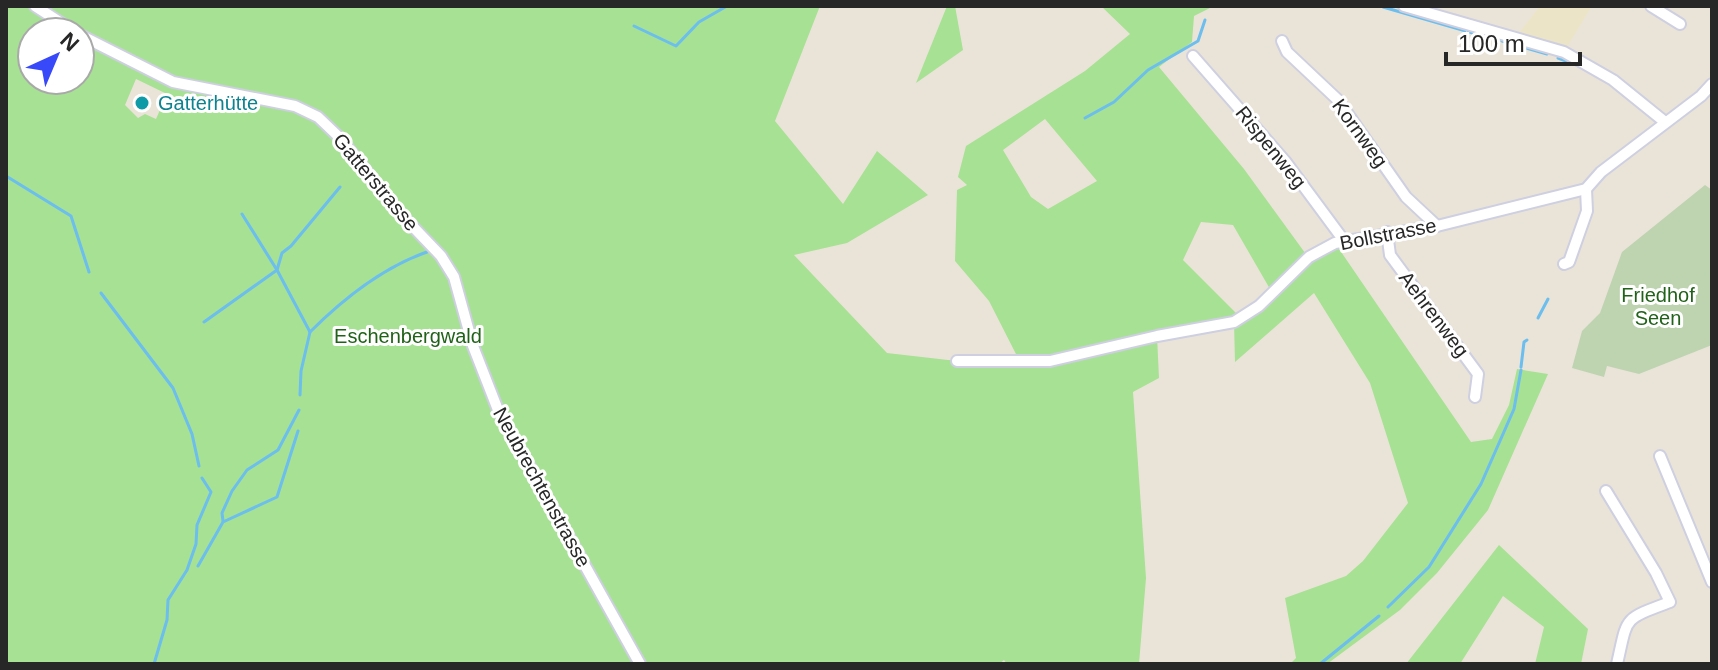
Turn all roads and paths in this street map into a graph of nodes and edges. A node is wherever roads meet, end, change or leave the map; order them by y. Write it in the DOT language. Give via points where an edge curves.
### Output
graph roads {
  1 [pos="1404,6"];
  2 [pos="1651,6"];
  3 [pos="1680,24"];
  4 [pos="1282,41"];
  5 [pos="96,43"];
  6 [pos="1193,56"];
  7 [pos="1712,84"];
  8 [pos="1665,122"];
  9 [pos="1586,189"];
  10 [pos="1437,226"];
  11 [pos="1387,232"];
  12 [pos="1345,242"];
  13 [pos="1564,264"];
  14 [pos="460,303"];
  15 [pos="957,361"];
  16 [pos="1475,397"];
  17 [pos="1660,456"];
  18 [pos="1606,491"];
  19 [pos="1712,582"];
  20 [pos="640,664"];
  21 [pos="1617,664"];
  1 -- 8 [label="street" via="1564,52 1613,80"];
  2 -- 3 [label="street"];
  4 -- 10 [label="street, Kornweg" via="1346,110 1406,197"];
  5 -- 14 [label="street, Gatterstrasse" via="173,82 295,106 318,117 449,265"];
  6 -- 12 [label="street, Rispenweg" via="1285,161"];
  7 -- 8 [label="street"];
  8 -- 9 [label="street"];
  9 -- 10 [label="street, Bollstrasse"];
  9 -- 13 [label="street" via="1587,211"];
  10 -- 11 [label="street, Bollstrasse"];
  11 -- 12 [label="street, Bollstrasse"];
  11 -- 16 [label="street, Aehrenweg" via="1390,255 1478,374"];
  12 -- 15 [label="street, Bollstrasse" via="1309,257 1259,306 1234,322 1045,362"];
  14 -- 20 [label="street, Neubrechtenstrasse" via="498,410"];
  17 -- 19 [label="street"];
  18 -- 21 [label="street" via="1670,602 1631,617"];
}
